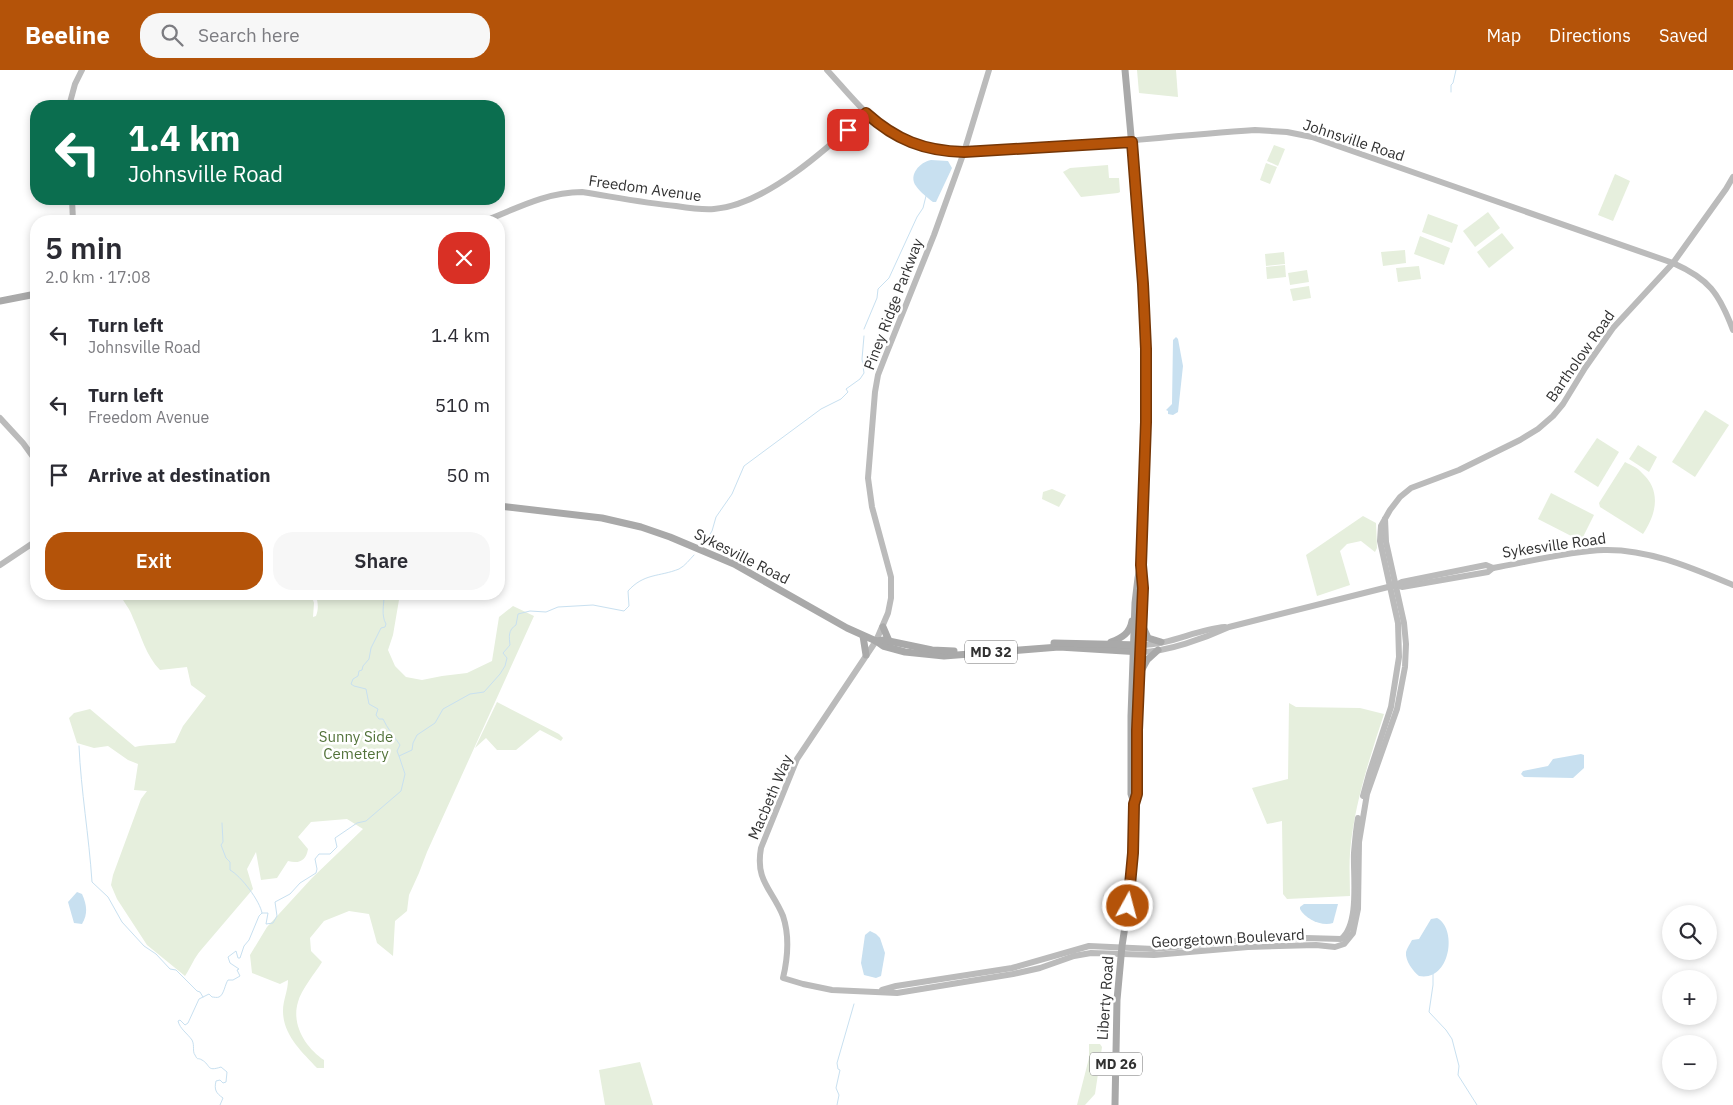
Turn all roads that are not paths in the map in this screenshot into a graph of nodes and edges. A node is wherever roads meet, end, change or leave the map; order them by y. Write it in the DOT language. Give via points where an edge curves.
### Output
graph roads {
  1 [pos="82,70"];
  2 [pos="827,70"];
  3 [pos="988,70"];
  4 [pos="1125,70"];
  5 [pos="70,100"];
  6 [pos="866,113"];
  7 [pos="1132,142"];
  8 [pos="964,152"];
  9 [pos="1733,177"];
  10 [pos="500,215"];
  11 [pos="1673,263"];
  12 [pos="30,295"];
  13 [pos="0,301"];
  14 [pos="1733,330"];
  15 [pos="0,418"];
  16 [pos="30,453"];
  17 [pos="505,507"];
  18 [pos="1385,519"];
  19 [pos="1380,532"];
  20 [pos="30,545"];
  21 [pos="1388,552"];
  22 [pos="1141,565"];
  23 [pos="0,566"];
  24 [pos="1733,584"];
  25 [pos="1394,586"];
  26 [pos="1135,603"];
  27 [pos="1142,623"];
  28 [pos="882,627"];
  29 [pos="1229,627"];
  30 [pos="863,636"];
  31 [pos="876,641"];
  32 [pos="889,641"];
  33 [pos="1161,642"];
  34 [pos="1108,644"];
  35 [pos="1137,648"];
  36 [pos="1158,650"];
  37 [pos="866,655"];
  38 [pos="1140,674"];
  39 [pos="1134,804"];
  40 [pos="1122,950"];
  41 [pos="784,978"];
  42 [pos="1115,1105"];
  1 -- 5 [label="street"];
  2 -- 6 [label="street, Johnsville Road"];
  3 -- 8 [label="street, Piney Ridge Parkway"];
  4 -- 7 [label="main road, Liberty Road / MD 26"];
  6 -- 8 [label="street, Johnsville Road" via="892,134 909,142"];
  6 -- 10 [label="street, Freedom Avenue" via="803,167 766,191 732,206 714,210 694,209 569,192 547,196"];
  7 -- 8 [label="street, Johnsville Road"];
  7 -- 11 [label="street, Johnsville Road" via="1255,130 1299,134"];
  7 -- 22 [label="main road, Liberty Road / MD 26" via="1146,349"];
  8 -- 28 [label="street, Piney Ridge Parkway" via="878,375 875,392 869,489 891,577 891,598"];
  9 -- 11 [label="street, Bartholow Road"];
  11 -- 14 [label="street, Johnsville Road" via="1697,275 1713,290 1722,302"];
  11 -- 18 [label="street, Bartholow Road" via="1613,328 1563,404 1546,423 1465,468 1411,488 1395,502"];
  12 -- 13 [label="main road"];
  15 -- 16 [label="street"];
  17 -- 30 [label="main road, Sykesville Road / MD 32" via="602,518 670,537 734,564"];
  18 -- 19 [label="street, Bartholow Road"];
  18 -- 21 [label="street"];
  19 -- 21 [label="street"];
  19 -- 25 [label="street, Bartholow Road" via="1382,550"];
  20 -- 23 [label="street"];
  21 -- 25 [label="street"];
  22 -- 26 [label="main road, Liberty Road / MD 26"];
  22 -- 27 [label="main road, Liberty Road / MD 26"];
  24 -- 25 [label="street, Sykesville Road / MD 32" via="1681,564 1613,550 1582,552 1493,568 1486,565"];
  25 -- 29 [label="street, Sykesville Road / MD 32"];
  25 -- 40 [label="street, Georgetown Boulevard" via="1404,623 1404,667 1397,709 1364,810 1359,897 1348,932 1338,940 1247,940"];
  26 -- 34 [label="main road" via="1127,632"];
  26 -- 35 [label="main road, Liberty Road / MD 26"];
  27 -- 33 [label="main road" via="1148,638"];
  27 -- 35 [label="main road, Liberty Road / MD 26"];
  28 -- 31 [label="street, Piney Ridge Parkway"];
  28 -- 32 [label="main road"];
  29 -- 33 [label="street, Sykesville Road / MD 32" via="1212,628"];
  29 -- 36 [label="street, Sykesville Road / MD 32"];
  30 -- 31 [label="main road, Sykesville Road / MD 32"];
  30 -- 37 [label="main road"];
  31 -- 32 [label="main road, Sykesville Road / MD 32"];
  31 -- 35 [label="main road, Sykesville Road / MD 32" via="899,650 938,656 1045,648"];
  31 -- 37 [label="street, Macbeth Way"];
  32 -- 34 [label="main road, Sykesville Road / MD 32" via="950,651 1043,643"];
  33 -- 35 [label="street, Sykesville Road / MD 32"];
  34 -- 35 [label="main road, Sykesville Road / MD 32"];
  35 -- 36 [label="street, Sykesville Road / MD 32"];
  35 -- 38 [label="main road, Liberty Road / MD 26"];
  35 -- 39 [label="main road, Liberty Road / MD 26" via="1131,716 1131,794"];
  36 -- 38 [label="main road" via="1147,660"];
  37 -- 41 [label="street, Macbeth Way" via="797,759 761,848 760,874 786,926 788,948"];
  38 -- 39 [label="main road, Liberty Road / MD 26" via="1137,794"];
  39 -- 40 [label="main road, Liberty Road / MD 26" via="1131,887"];
  40 -- 41 [label="street, Georgetown Boulevard" via="1081,947 1012,968 878,991 832,990"];
  40 -- 42 [label="main road, Liberty Road / MD 26" via="1116,1023"];
}
